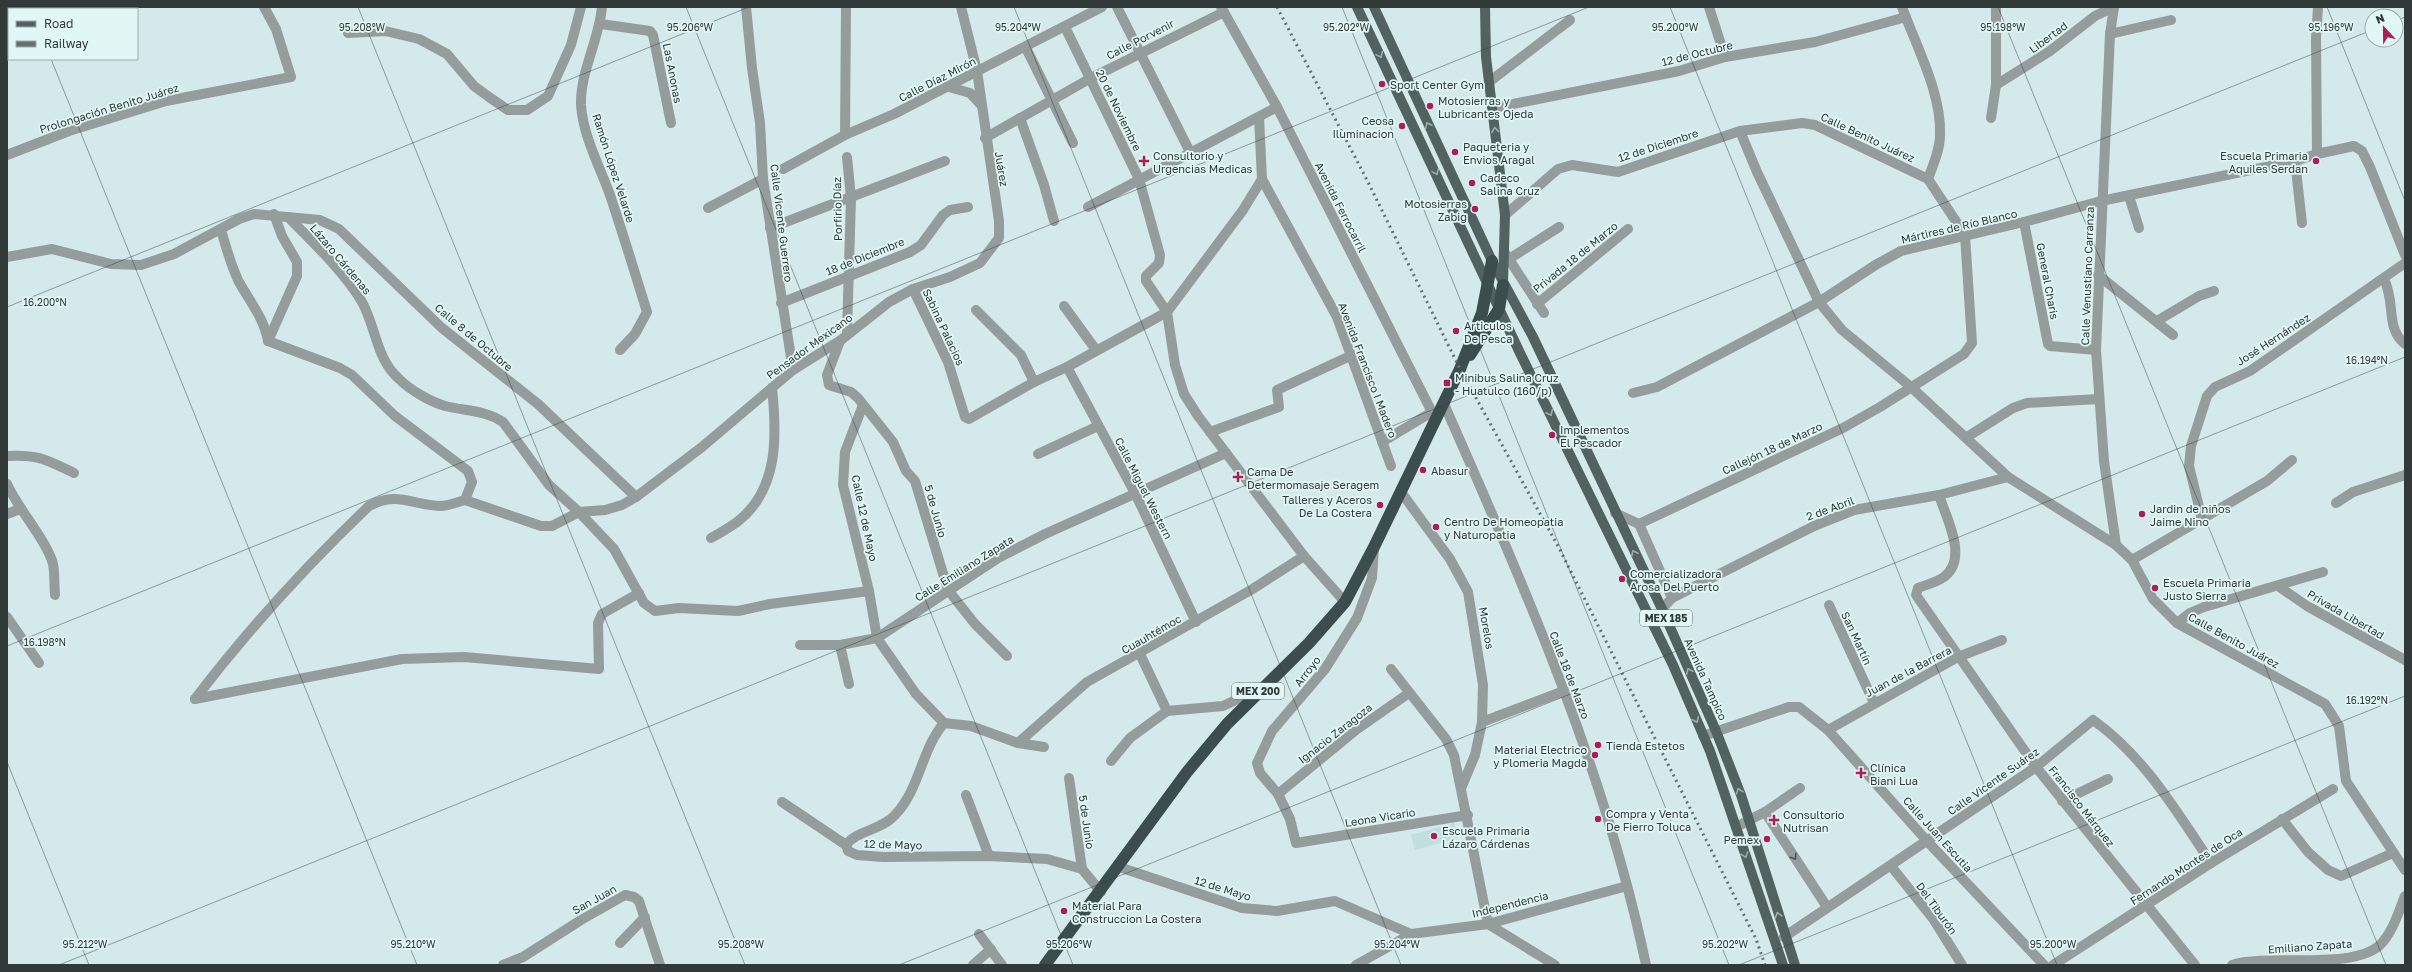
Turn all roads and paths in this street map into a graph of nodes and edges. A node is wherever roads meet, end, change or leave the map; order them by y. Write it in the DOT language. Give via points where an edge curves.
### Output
graph roads {
  1 [pos="264,7"];
  2 [pos="581,7"];
  3 [pos="602,7"];
  4 [pos="746,7"];
  5 [pos="846,7"];
  6 [pos="961,7"];
  7 [pos="1102,7"];
  8 [pos="1117,7"];
  9 [pos="1358,7"];
  10 [pos="1374,7"];
  11 [pos="1485,7"];
  12 [pos="1709,7"];
  13 [pos="1996,7"];
  14 [pos="2114,7"];
  15 [pos="2318,7"];
  16 [pos="1223,10"];
  17 [pos="1904,12"];
  18 [pos="1570,20"];
  19 [pos="2172,20"];
  20 [pos="601,24"];
  21 [pos="1065,27"];
  22 [pos="1385,32"];
  23 [pos="348,33"];
  24 [pos="2110,34"];
  25 [pos="1372,38"];
  26 [pos="1026,48"];
  27 [pos="1141,52"];
  28 [pos="1725,57"];
  29 [pos="977,71"];
  30 [pos="1091,78"];
  31 [pos="1489,82"];
  32 [pos="1996,85"];
  33 [pos="948,87"];
  34 [pos="1052,99"];
  35 [pos="980,104"];
  36 [pos="1277,107"];
  37 [pos="1493,108"];
  38 [pos="1259,117"];
  39 [pos="1020,118"];
  40 [pos="1991,118"];
  41 [pos="671,123"];
  42 [pos="1740,131"];
  43 [pos="845,135"];
  44 [pos="985,138"];
  45 [pos="1073,143"];
  46 [pos="1190,152"];
  47 [pos="7,154"];
  48 [pos="2317,154"];
  49 [pos="847,157"];
  50 [pos="945,161"];
  51 [pos="2295,161"];
  52 [pos="783,169"];
  53 [pos="763,179"];
  54 [pos="1139,179"];
  55 [pos="1262,179"];
  56 [pos="1928,179"];
  57 [pos="2129,196"];
  58 [pos="851,198"];
  59 [pos="2102,201"];
  60 [pos="968,207"];
  61 [pos="1088,207"];
  62 [pos="708,208"];
  63 [pos="274,214"];
  64 [pos="1505,215"];
  65 [pos="288,217"];
  66 [pos="1054,221"];
  67 [pos="2024,222"];
  68 [pos="2302,222"];
  69 [pos="1559,227"];
  70 [pos="770,228"];
  71 [pos="2139,228"];
  72 [pos="1628,229"];
  73 [pos="221,230"];
  74 [pos="1965,235"];
  75 [pos="999,238"];
  76 [pos="2405,255"];
  77 [pos="1507,256"];
  78 [pos="7,257"];
  79 [pos="1492,262"];
  80 [pos="2405,263"];
  81 [pos="849,275"];
  82 [pos="2098,275"];
  83 [pos="2384,279"];
  84 [pos="1488,282"];
  85 [pos="1503,285"];
  86 [pos="913,288"];
  87 [pos="2214,291"];
  88 [pos="1819,302"];
  89 [pos="781,303"];
  90 [pos="1537,304"];
  91 [pos="1064,306"];
  92 [pos="1499,309"];
  93 [pos="976,310"];
  94 [pos="1167,312"];
  95 [pos="1544,313"];
  96 [pos="2157,321"];
  97 [pos="2172,335"];
  98 [pos="844,337"];
  99 [pos="268,341"];
  100 [pos="2405,344"];
  101 [pos="620,350"];
  102 [pos="1096,350"];
  103 [pos="2096,350"];
  104 [pos="1350,356"];
  105 [pos="1067,366"];
  106 [pos="1460,369"];
  107 [pos="794,370"];
  108 [pos="1034,382"];
  109 [pos="1911,387"];
  110 [pos="772,388"];
  111 [pos="1633,393"];
  112 [pos="2099,398"];
  113 [pos="1444,404"];
  114 [pos="863,405"];
  115 [pos="1434,416"];
  116 [pos="1098,426"];
  117 [pos="1210,432"];
  118 [pos="1967,437"];
  119 [pos="1382,442"];
  120 [pos="1226,453"];
  121 [pos="1038,454"];
  122 [pos="7,456"];
  123 [pos="2292,460"];
  124 [pos="1392,466"];
  125 [pos="74,473"];
  126 [pos="2405,475"];
  127 [pos="2008,477"];
  128 [pos="7,484"];
  129 [pos="1401,492"];
  130 [pos="1136,495"];
  131 [pos="1939,495"];
  132 [pos="636,497"];
  133 [pos="465,500"];
  134 [pos="2336,503"];
  135 [pos="20,509"];
  136 [pos="579,512"];
  137 [pos="1615,513"];
  138 [pos="7,514"];
  139 [pos="2202,519"];
  140 [pos="1639,524"];
  141 [pos="711,538"];
  142 [pos="2116,545"];
  143 [pos="1374,547"];
  144 [pos="1304,556"];
  145 [pos="2132,560"];
  146 [pos="2323,572"];
  147 [pos="2278,586"];
  148 [pos="948,590"];
  149 [pos="869,591"];
  150 [pos="639,593"];
  151 [pos="55,595"];
  152 [pos="1672,598"];
  153 [pos="1345,602"];
  154 [pos="1829,605"];
  155 [pos="1662,609"];
  156 [pos="7,617"];
  157 [pos="1196,622"];
  158 [pos="2177,623"];
  159 [pos="877,638"];
  160 [pos="2002,640"];
  161 [pos="800,645"];
  162 [pos="840,645"];
  163 [pos="1140,654"];
  164 [pos="1008,656"];
  165 [pos="1958,657"];
  166 [pos="2405,660"];
  167 [pos="39,663"];
  168 [pos="1391,669"];
  169 [pos="849,684"];
  170 [pos="1260,689"];
  171 [pos="1564,691"];
  172 [pos="1408,693"];
  173 [pos="1874,703"];
  174 [pos="1167,711"];
  175 [pos="1482,722"];
  176 [pos="944,723"];
  177 [pos="1828,730"];
  178 [pos="1716,731"];
  179 [pos="1703,736"];
  180 [pos="1018,743"];
  181 [pos="1044,747"];
  182 [pos="1111,761"];
  183 [pos="2036,767"];
  184 [pos="1069,778"];
  185 [pos="2108,779"];
  186 [pos="1462,786"];
  187 [pos="1800,788"];
  188 [pos="2333,789"];
  189 [pos="1278,794"];
  190 [pos="966,796"];
  191 [pos="2062,801"];
  192 [pos="782,802"];
  193 [pos="1765,812"];
  194 [pos="1468,815"];
  195 [pos="2282,819"];
  196 [pos="1749,821"];
  197 [pos="1736,827"];
  198 [pos="1928,842"];
  199 [pos="1296,843"];
  200 [pos="846,845"];
  201 [pos="2393,852"];
  202 [pos="989,856"];
  203 [pos="2211,863"];
  204 [pos="1892,866"];
  205 [pos="1119,867"];
  206 [pos="1082,869"];
  207 [pos="2405,870"];
  208 [pos="1627,886"];
  209 [pos="1101,892"];
  210 [pos="2405,896"];
  211 [pos="2146,906"];
  212 [pos="1828,907"];
  213 [pos="645,917"];
  214 [pos="1488,924"];
  215 [pos="980,934"];
  216 [pos="1411,934"];
  217 [pos="1784,937"];
  218 [pos="620,943"];
  219 [pos="992,949"];
  220 [pos="503,965"];
  221 [pos="660,965"];
  222 [pos="973,965"];
  223 [pos="1002,965"];
  224 [pos="1045,965"];
  225 [pos="1356,965"];
  226 [pos="1555,965"];
  227 [pos="1646,965"];
  228 [pos="1783,965"];
  229 [pos="1795,965"];
  230 [pos="1962,965"];
  231 [pos="2044,965"];
  232 [pos="2053,965"];
  233 [pos="2195,965"];
  234 [pos="2232,965"];
  1 -- 47 [label="street, Prolongación Benito Juárez" via="276,29 291,77 166,101 69,131"];
  2 -- 23 [label="street" via="571,45 548,96 527,110 508,110 474,86 446,54 420,39 385,31"];
  3 -- 20 [label="street, Ramón López Velarde"];
  4 -- 53 [label="street, Calle Vicente Guerrero" via="760,123"];
  5 -- 43 [label="street"];
  6 -- 29 [label="street, Juárez"];
  7 -- 21 [label="street, Calle Díaz Mirón"];
  8 -- 27 [label="street"];
  9 -- 25 [label="main road, MEX 185"];
  10 -- 22 [label="main road, MEX 185"];
  11 -- 31 [label="main road"];
  12 -- 28 [label="street"];
  13 -- 32 [label="street"];
  14 -- 24 [label="street, Calle Venustiano Carranza"];
  14 -- 32 [label="street, Libertad" via="2095,16 2050,51"];
  15 -- 48 [label="street"];
  16 -- 27 [label="street, Calle Porvenir"];
  16 -- 36 [label="street, Avenida Ferrocarril"];
  17 -- 28 [label="street, 12 de Octubre" via="1816,42"];
  17 -- 56 [label="street" via="1934,93 1940,117 1940,136"];
  18 -- 31 [label="street"];
  19 -- 24 [label="street"];
  20 -- 41 [label="street, Las Anonas" via="650,31 653,35"];
  20 -- 101 [label="street, Ramón López Velarde" via="584,83 581,105 585,125 646,312 635,334"];
  21 -- 26 [label="street, Calle Díaz Mirón"];
  21 -- 30 [label="street, 20 de Noviembre"];
  22 -- 25 [label="main road"];
  79 -- 22 [label="main road, MEX 185, one-way"];
  24 -- 59 [label="street, Calle Venustiano Carranza"];
  25 -- 84 [label="main road, MEX 185, one-way"];
  26 -- 29 [label="street, Calle Díaz Mirón"];
  26 -- 34 [label="street"];
  27 -- 30 [label="street, Calle Porvenir"];
  27 -- 46 [label="street"];
  28 -- 37 [label="street, 12 de Octubre" via="1679,72"];
  29 -- 33 [label="street, Calle Díaz Mirón"];
  29 -- 35 [label="street, Juárez"];
  30 -- 34 [label="street, Calle Porvenir"];
  30 -- 54 [label="street, 20 de Noviembre"];
  31 -- 37 [label="main road"];
  32 -- 40 [label="street"];
  33 -- 35 [label="street" via="970,93"];
  33 -- 43 [label="street, Calle Díaz Mirón"];
  34 -- 39 [label="street, Calle Porvenir"];
  34 -- 45 [label="street"];
  35 -- 44 [label="street, Juárez"];
  36 -- 38 [label="street"];
  36 -- 115 [label="street, Avenida Ferrocarril"];
  64 -- 37 [label="main road, one-way"];
  38 -- 46 [label="street"];
  38 -- 55 [label="street"];
  39 -- 44 [label="street, Calle Porvenir"];
  39 -- 66 [label="street"];
  42 -- 56 [label="street, Calle Benito Juárez" via="1802,123 1815,125"];
  42 -- 64 [label="street, 12 de Diciembre" via="1618,172 1572,165 1558,169"];
  42 -- 88 [label="street, Calle Benito Juárez"];
  43 -- 52 [label="street, Calle Díaz Mirón"];
  44 -- 75 [label="street, Juárez" via="999,221"];
  46 -- 54 [label="street"];
  48 -- 51 [label="street, Mártires de Río Blanco"];
  48 -- 76 [label="street, Mártires de Río Blanco" via="2354,146 2362,151"];
  49 -- 58 [label="street, Porfirio Díaz"];
  50 -- 58 [label="street"];
  51 -- 57 [label="street, Mártires de Río Blanco"];
  51 -- 68 [label="street"];
  53 -- 62 [label="street"];
  53 -- 70 [label="street, Calle Vicente Guerrero"];
  54 -- 61 [label="street"];
  54 -- 94 [label="street, 20 de Noviembre" via="1160,255 1159,263 1146,276 1146,281"];
  55 -- 94 [label="street" via="1243,210"];
  55 -- 104 [label="street, Avenida Francisco I Madero" via="1337,316"];
  56 -- 74 [label="street"];
  57 -- 59 [label="street, Mártires de Río Blanco"];
  57 -- 71 [label="street"];
  58 -- 70 [label="street"];
  58 -- 81 [label="street, Porfirio Díaz"];
  59 -- 67 [label="street, Mártires de Río Blanco"];
  59 -- 82 [label="street, Calle Venustiano Carranza"];
  60 -- 81 [label="street, 18 de Diciembre" via="950,210 943,215 925,240 910,252"];
  63 -- 65 [label="street"];
  63 -- 73 [label="street" via="254,214"];
  63 -- 99 [label="street" via="282,236 297,262 297,276"];
  64 -- 77 [label="main road"];
  65 -- 132 [label="street, Calle 8 de Octubre" via="320,220 340,229 442,328 538,404"];
  65 -- 136 [label="street, Lázaro Cárdenas" via="354,291 362,303 385,363 397,378 418,393 445,406 471,410 503,422 549,485"];
  67 -- 74 [label="street, Mártires de Río Blanco"];
  67 -- 103 [label="street, General Charis" via="2048,344"];
  69 -- 77 [label="street"];
  70 -- 89 [label="street, Calle Vicente Guerrero"];
  72 -- 90 [label="street, Privada 18 de Marzo"];
  73 -- 78 [label="street" via="174,254 141,265 111,264 52,249"];
  73 -- 99 [label="street" via="239,281 266,329"];
  74 -- 88 [label="street, Mártires de Río Blanco" via="1901,251"];
  74 -- 109 [label="street" via="1972,344 1964,354"];
  75 -- 86 [label="street, Pensador Mexicano" via="980,263 950,277"];
  77 -- 79 [label="main road"];
  77 -- 85 [label="main road"];
  77 -- 90 [label="street"];
  79 -- 84 [label="highway, MEX 200"];
  79 -- 85 [label="main road, MEX 185"];
  80 -- 83 [label="street, José Hernández"];
  81 -- 89 [label="street, 18 de Diciembre"];
  81 -- 98 [label="street, Porfirio Díaz"];
  82 -- 96 [label="street"];
  82 -- 103 [label="street, Calle Venustiano Carranza"];
  83 -- 100 [label="street" via="2392,306 2394,331"];
  83 -- 139 [label="street, José Hernández" via="2250,372 2215,386 2207,396 2191,446 2189,466"];
  84 -- 92 [label="main road, MEX 185"];
  84 -- 106 [label="highway, MEX 200" via="1482,313"];
  85 -- 92 [label="highway, MEX 200"];
  85 -- 137 [label="main road, Avenida Tampico / MEX 185" via="1533,337"];
  86 -- 98 [label="street, Pensador Mexicano" via="889,302"];
  86 -- 108 [label="street, Sabina Palacios" via="948,362 965,417 969,419"];
  87 -- 96 [label="street" via="2194,299"];
  88 -- 109 [label="street, Calle Benito Juárez" via="1842,330"];
  88 -- 111 [label="street, Mártires de Río Blanco" via="1657,387"];
  89 -- 107 [label="street, Calle Vicente Guerrero"];
  90 -- 95 [label="street"];
  91 -- 102 [label="street"];
  92 -- 106 [label="highway, MEX 200" via="1486,334"];
  92 -- 179 [label="main road, MEX 185, one-way" via="1673,665"];
  93 -- 108 [label="street" via="1021,355"];
  94 -- 102 [label="street"];
  94 -- 117 [label="street, 20 de Noviembre" via="1175,365 1184,394"];
  96 -- 97 [label="street"];
  98 -- 107 [label="street, Pensador Mexicano"];
  98 -- 114 [label="street, 5 de Junio" via="827,380 829,385 851,392"];
  99 -- 133 [label="street" via="352,375 395,416 468,471 472,482"];
  102 -- 105 [label="street"];
  103 -- 112 [label="street, Calle Venustiano Carranza"];
  104 -- 117 [label="street" via="1277,390 1279,407"];
  104 -- 119 [label="street, Avenida Francisco I Madero"];
  105 -- 108 [label="street"];
  105 -- 116 [label="street, Calle Miguel Western"];
  106 -- 113 [label="highway, MEX 200"];
  107 -- 110 [label="street, Pensador Mexicano"];
  109 -- 118 [label="street, Calle Benito Juárez"];
  109 -- 140 [label="street, Callejón 18 de Marzo" via="1880,407 1810,444"];
  110 -- 132 [label="street, Pensador Mexicano"];
  110 -- 141 [label="street" via="776,425 774,457 762,491 738,521"];
  112 -- 118 [label="street" via="2027,403 2013,408"];
  112 -- 142 [label="street, Calle Venustiano Carranza" via="2104,461"];
  113 -- 115 [label="highway, MEX 200"];
  113 -- 171 [label="street, Calle 18 de Marzo"];
  114 -- 148 [label="street, 5 de Junio" via="893,442 906,471 917,486"];
  114 -- 149 [label="street, Calle 12 de Mayo" via="845,452 843,477"];
  115 -- 119 [label="street"];
  115 -- 129 [label="highway, MEX 200"];
  116 -- 121 [label="street"];
  116 -- 130 [label="street, Calle Miguel Western"];
  117 -- 120 [label="street, 20 de Noviembre"];
  118 -- 127 [label="street, Calle Benito Juárez"];
  119 -- 124 [label="street, Avenida Francisco I Madero"];
  120 -- 130 [label="street, Calle Emiliano Zapata"];
  120 -- 144 [label="street, 20 de Noviembre"];
  122 -- 125 [label="street" via="42,457"];
  123 -- 139 [label="street" via="2267,481"];
  126 -- 134 [label="street" via="2353,492"];
  127 -- 131 [label="street, 2 de Abril"];
  127 -- 142 [label="street, Calle Benito Juárez"];
  128 -- 135 [label="street"];
  129 -- 143 [label="highway, MEX 200"];
  129 -- 175 [label="street, Morelos" via="1450,559 1468,592 1483,685"];
  130 -- 148 [label="street, Calle Emiliano Zapata" via="1028,542"];
  130 -- 157 [label="street, Calle Miguel Western"];
  131 -- 152 [label="street, 2 de Abril" via="1854,510 1814,526"];
  131 -- 165 [label="street, Francisco Márquez" via="1954,540 1955,563 1943,578 1918,588 1916,595"];
  132 -- 136 [label="street, Pensador Mexicano" via="605,510"];
  133 -- 136 [label="street" via="541,526 552,526"];
  133 -- 150 [label="street" via="442,506 402,499 383,499 369,506 230,653 195,699 402,659 464,657 599,669 598,623 602,614"];
  135 -- 138 [label="street"];
  135 -- 151 [label="street" via="51,559"];
  136 -- 150 [label="street, Lázaro Cárdenas" via="614,550"];
  137 -- 140 [label="street"];
  155 -- 137 [label="main road, Avenida Tampico / MEX 185, one-way"];
  139 -- 145 [label="street"];
  140 -- 152 [label="street"];
  142 -- 145 [label="street, Calle Benito Juárez"];
  143 -- 153 [label="highway, MEX 200"];
  143 -- 189 [label="street, Arroyo" via="1372,578 1357,618 1325,669 1272,731 1257,762 1260,773"];
  144 -- 153 [label="street, 20 de Noviembre"];
  144 -- 157 [label="street, Cuauhtémoc"];
  145 -- 158 [label="street, Calle Benito Juárez" via="2153,599"];
  146 -- 147 [label="street"];
  147 -- 158 [label="street" via="2204,607"];
  147 -- 166 [label="street, Privada Libertad" via="2307,606"];
  148 -- 159 [label="street, Calle Emiliano Zapata"];
  148 -- 164 [label="street, 5 de Junio" via="975,624"];
  149 -- 150 [label="street, Lázaro Cárdenas" via="720,612 679,608 655,611 644,603"];
  149 -- 159 [label="street, Calle 12 de Mayo"];
  152 -- 155 [label="street"];
  153 -- 170 [label="highway, MEX 200" via="1309,643"];
  154 -- 173 [label="street, San Martín"];
  178 -- 155 [label="main road, Avenida Tampico / MEX 185, one-way"];
  156 -- 167 [label="street"];
  157 -- 163 [label="street, Cuauhtémoc"];
  158 -- 201 [label="street, Calle Benito Juárez" via="2325,704 2339,726 2346,781"];
  159 -- 162 [label="street, Calle Emiliano Zapata"];
  159 -- 176 [label="street" via="908,683"];
  160 -- 165 [label="street, Juan de la Barrera"];
  161 -- 162 [label="street, Calle Emiliano Zapata"];
  162 -- 169 [label="street"];
  163 -- 174 [label="street"];
  163 -- 180 [label="street, Cuauhtémoc" via="1087,682"];
  165 -- 173 [label="street, Juan de la Barrera"];
  165 -- 183 [label="street, Francisco Márquez"];
  168 -- 172 [label="street"];
  170 -- 174 [label="street" via="1223,706"];
  170 -- 205 [label="highway, MEX 200" via="1226,724 1187,772"];
  171 -- 175 [label="street"];
  171 -- 208 [label="street, Calle 18 de Marzo" via="1595,776"];
  172 -- 186 [label="street" via="1446,739 1454,755"];
  172 -- 189 [label="street, Ignacio Zaragoza" via="1356,730"];
  173 -- 177 [label="street, Juan de la Barrera"];
  174 -- 182 [label="street" via="1130,738"];
  175 -- 186 [label="street, Morelos" via="1475,755"];
  176 -- 180 [label="street" via="972,726"];
  176 -- 200 [label="street" via="937,732 915,787 895,816 879,827 851,838"];
  177 -- 178 [label="street, Calle Juan Escutia" via="1799,707 1789,707"];
  177 -- 198 [label="street, Calle Juan Escutia"];
  178 -- 179 [label="street, Calle Juan Escutia"];
  196 -- 178 [label="main road, Avenida Tampico / MEX 185, one-way"];
  179 -- 197 [label="main road, MEX 185"];
  180 -- 181 [label="street"];
  183 -- 191 [label="street, Francisco Márquez"];
  183 -- 198 [label="street, Calle Vicente Suárez"];
  183 -- 203 [label="street, Calle Vicente Suárez" via="2093,720 2108,730 2146,770 2175,808"];
  184 -- 206 [label="street, 5 de Junio"];
  185 -- 191 [label="street"];
  186 -- 194 [label="street"];
  187 -- 193 [label="street"];
  188 -- 195 [label="street, Fernando Montes de Oca"];
  189 -- 199 [label="street, Arroyo" via="1290,819"];
  190 -- 202 [label="street"];
  191 -- 211 [label="street, Francisco Márquez"];
  192 -- 200 [label="street, 12 de Mayo"];
  193 -- 196 [label="street"];
  193 -- 212 [label="street, one-way"];
  194 -- 199 [label="street, Leona Vicario"];
  194 -- 214 [label="street"];
  195 -- 201 [label="street" via="2308,852 2328,870 2341,876"];
  195 -- 203 [label="street, Fernando Montes de Oca"];
  196 -- 197 [label="street"];
  217 -- 196 [label="main road, Avenida Tampico / MEX 185, one-way"];
  197 -- 228 [label="main road, MEX 185, one-way"];
  198 -- 204 [label="street, Calle Vicente Suárez"];
  198 -- 231 [label="street, Calle Juan Escutia"];
  200 -- 202 [label="street, 12 de Mayo" via="848,851 857,855 883,857"];
  201 -- 207 [label="street, Calle Benito Juárez"];
  202 -- 206 [label="street, 12 de Mayo" via="1047,859"];
  203 -- 211 [label="street, Fernando Montes de Oca"];
  204 -- 212 [label="street, Calle Vicente Suárez"];
  204 -- 230 [label="street, Del Tiburón" via="1934,920"];
  205 -- 209 [label="highway, MEX 200"];
  205 -- 216 [label="street, 12 de Mayo" via="1242,908 1277,911 1335,901"];
  206 -- 209 [label="street"];
  208 -- 214 [label="street, Independencia"];
  208 -- 227 [label="street, Calle 18 de Marzo"];
  209 -- 224 [label="highway, MEX 200"];
  210 -- 234 [label="street, Emiliano Zapata" via="2391,931 2379,946 2366,952 2349,957 2266,960"];
  211 -- 232 [label="street, Fernando Montes de Oca"];
  211 -- 233 [label="street, Francisco Márquez"];
  212 -- 217 [label="street, Calle Vicente Suárez"];
  213 -- 218 [label="street"];
  213 -- 220 [label="street, San Juan" via="639,901 634,897 625,896 580,920 523,958"];
  213 -- 221 [label="street, San Juan"];
  214 -- 216 [label="street, Independencia"];
  214 -- 226 [label="street"];
  215 -- 219 [label="street"];
  216 -- 225 [label="street, Independencia"];
  217 -- 229 [label="main road, Avenida Tampico / MEX 185"];
  219 -- 222 [label="street"];
  219 -- 223 [label="street"];
}
